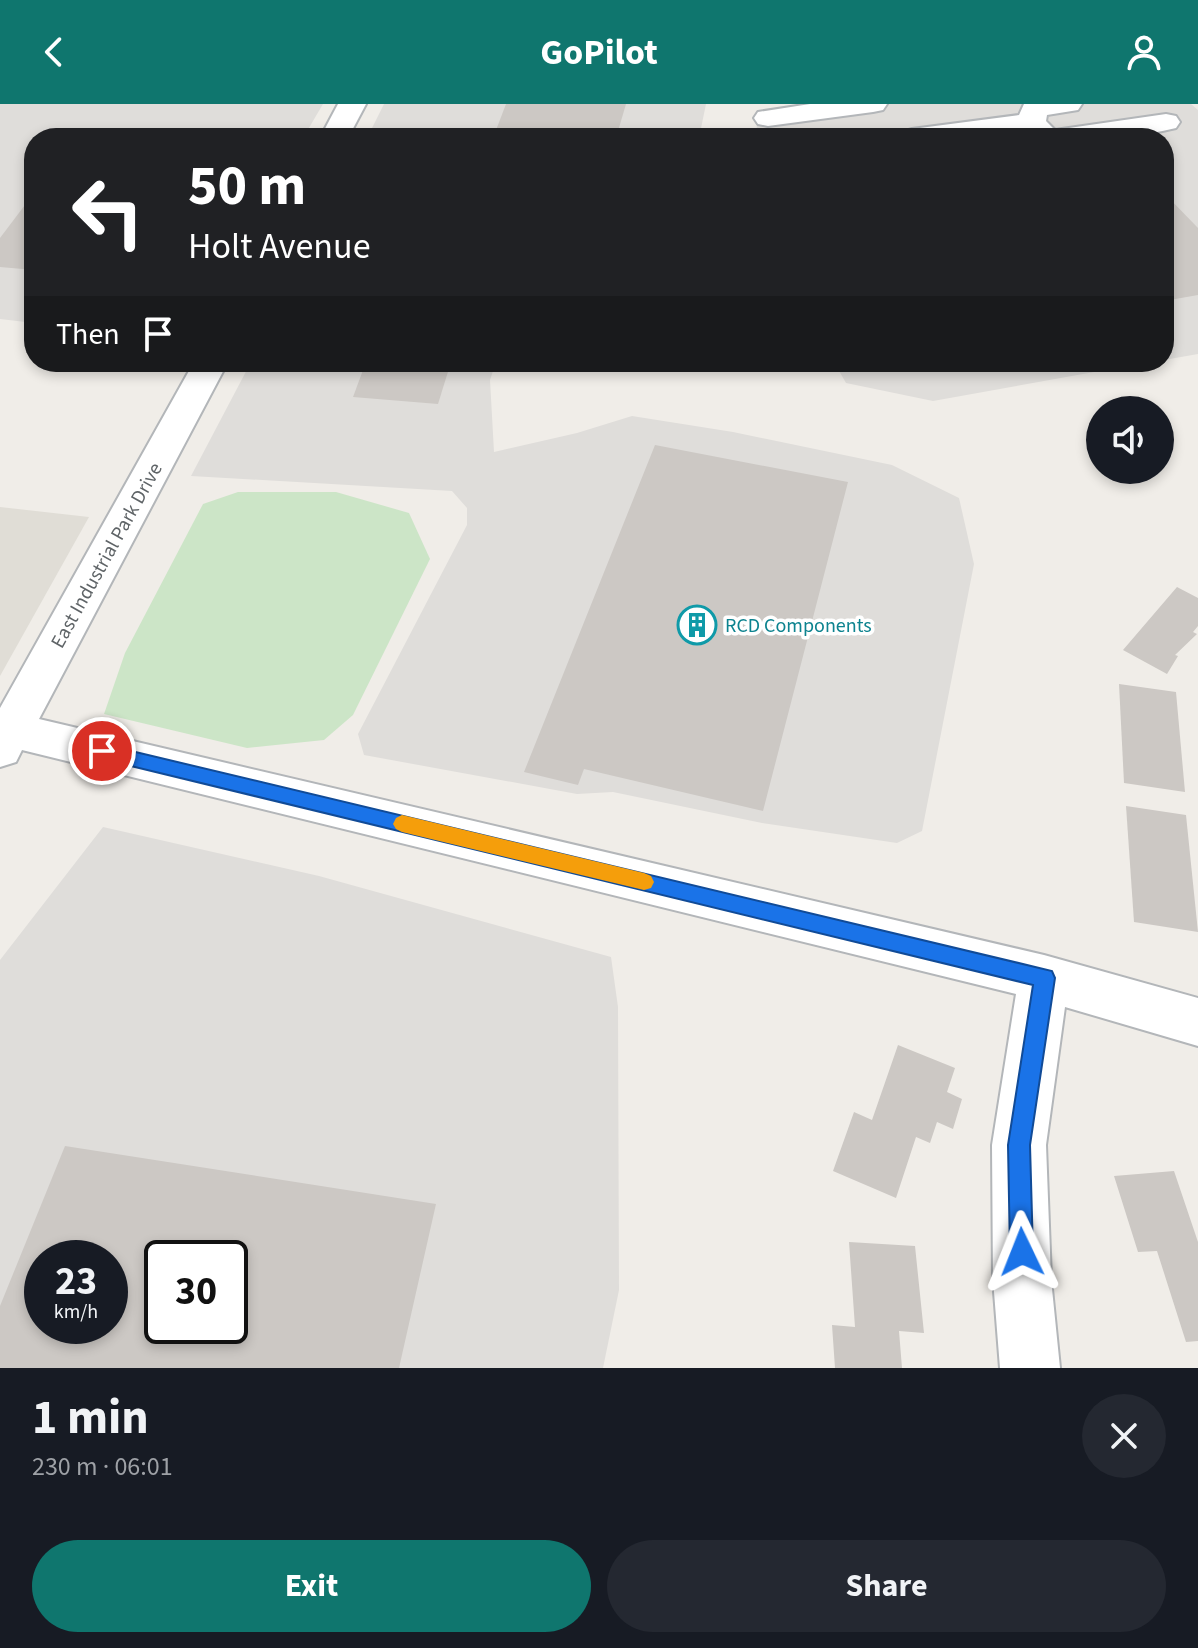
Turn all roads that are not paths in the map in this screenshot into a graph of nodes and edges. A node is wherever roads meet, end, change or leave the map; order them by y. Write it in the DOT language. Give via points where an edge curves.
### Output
graph roads {
  1 [pos="352,104"];
  2 [pos="873,104"];
  3 [pos="1068,104"];
  4 [pos="768,118"];
  5 [pos="1022,122"];
  6 [pos="1166,122"];
  7 [pos="339,128"];
  8 [pos="981,128"];
  9 [pos="1126,128"];
  10 [pos="205,372"];
  11 [pos="4,735"];
  12 [pos="1044,978"];
  13 [pos="1198,1022"];
  14 [pos="1030,1368"];
  1 -- 7 [label="street"];
  2 -- 4 [label="street"];
  3 -- 5 [label="street" via="1034,109"];
  5 -- 8 [label="street"];
  6 -- 9 [label="street"];
  10 -- 11 [label="street, East Industrial Park Drive"];
  11 -- 12 [label="street"];
  12 -- 13 [label="street"];
  12 -- 14 [label="street" via="1019,1145"];
}
